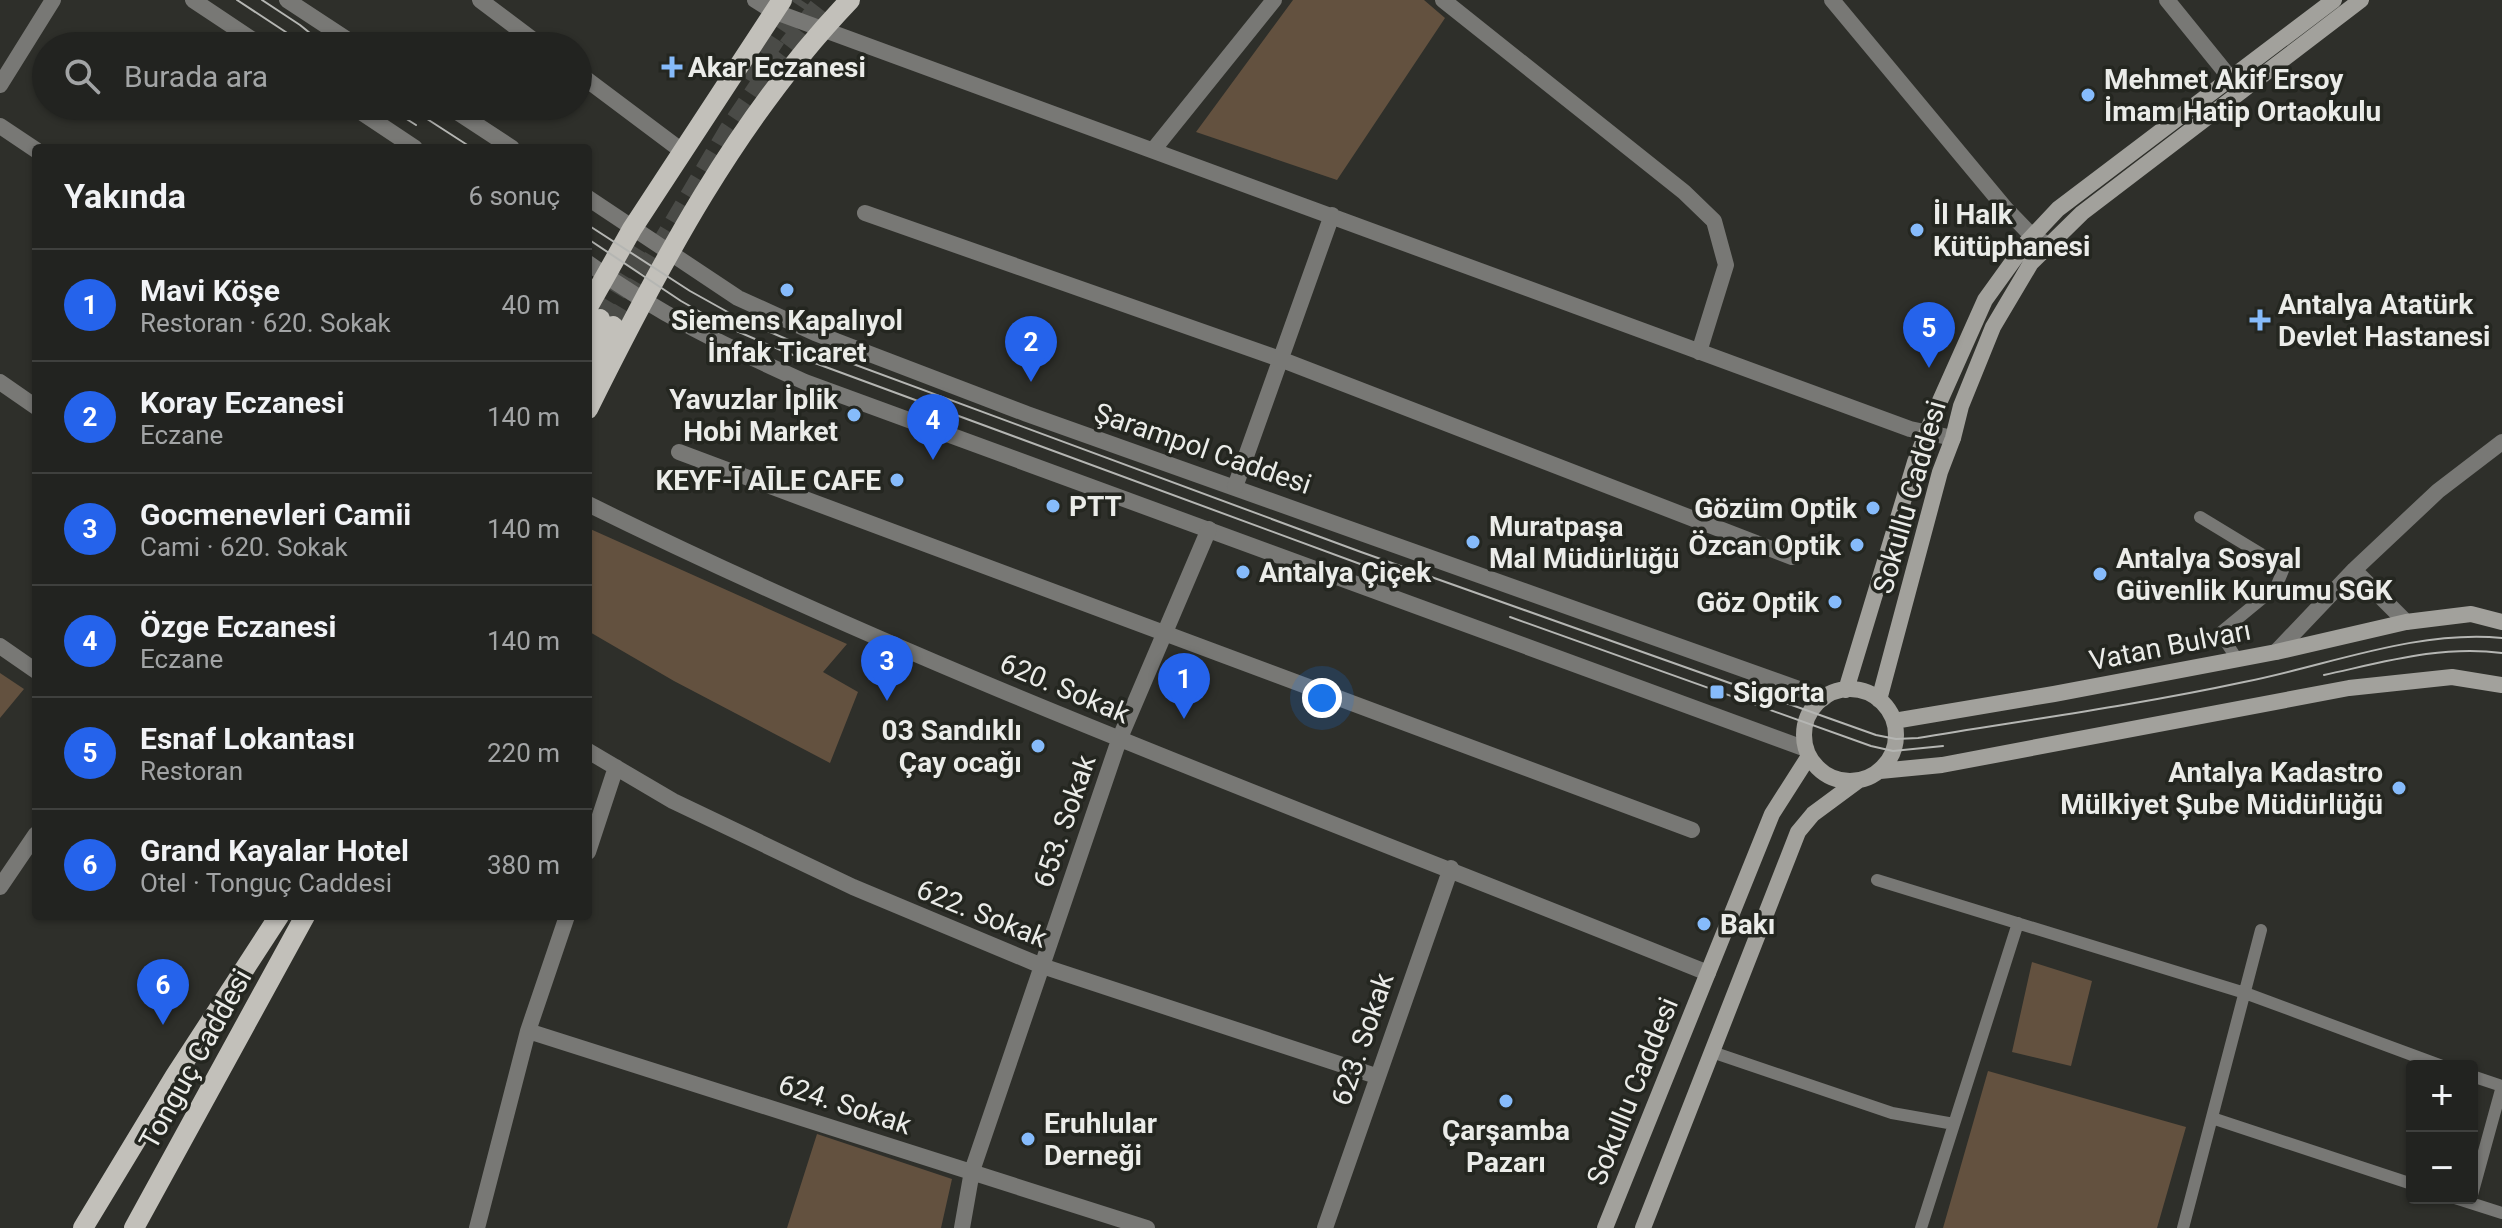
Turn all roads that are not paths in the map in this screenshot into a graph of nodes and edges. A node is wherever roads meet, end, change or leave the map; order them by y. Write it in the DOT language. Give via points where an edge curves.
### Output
graph roads {
  1 [pos="53,0"];
  2 [pos="193,0"];
  3 [pos="287,0"];
  4 [pos="480,0"];
  5 [pos="755,0"];
  6 [pos="850,0"];
  7 [pos="1274,0"];
  8 [pos="1443,0"];
  9 [pos="1832,0"];
  10 [pos="2167,0"];
  11 [pos="2334,0"];
  12 [pos="2361,0"];
  13 [pos="777,5"];
  14 [pos="823,29"];
  15 [pos="33,32"];
  16 [pos="241,32"];
  17 [pos="336,32"];
  18 [pos="522,32"];
  19 [pos="32,34"];
  20 [pos="2231,79"];
  21 [pos="592,84"];
  22 [pos="0,85"];
  23 [pos="373,120"];
  24 [pos="469,120"];
  25 [pos="0,126"];
  26 [pos="409,144"];
  27 [pos="506,144"];
  28 [pos="32,147"];
  29 [pos="1154,149"];
  30 [pos="682,151"];
  31 [pos="592,201"];
  32 [pos="865,213"];
  33 [pos="1332,215"];
  34 [pos="632,229"];
  35 [pos="2032,236"];
  36 [pos="2049,245"];
  37 [pos="669,251"];
  38 [pos="592,266"];
  39 [pos="606,277"];
  40 [pos="642,301"];
  41 [pos="601,317"];
  42 [pos="1699,352"];
  43 [pos="592,356"];
  44 [pos="1280,359"];
  45 [pos="0,382"];
  46 [pos="592,401"];
  47 [pos="32,404"];
  48 [pos="1927,432"];
  49 [pos="1953,438"];
  50 [pos="2502,442"];
  51 [pos="679,452"];
  52 [pos="1235,487"];
  53 [pos="592,506"];
  54 [pos="2200,517"];
  55 [pos="1209,529"];
  56 [pos="1792,557"];
  57 [pos="2354,570"];
  58 [pos="2406,622"];
  59 [pos="2502,622"];
  60 [pos="1164,635"];
  61 [pos="0,646"];
  62 [pos="2276,652"];
  63 [pos="2237,659"];
  64 [pos="32,668"];
  65 [pos="2502,685"];
  66 [pos="1846,690"];
  67 [pos="1824,698"];
  68 [pos="1879,700"];
  69 [pos="1894,721"];
  70 [pos="1119,740"];
  71 [pos="592,753"];
  72 [pos="1807,753"];
  73 [pos="616,767"];
  74 [pos="1880,771"];
  75 [pos="1859,780"];
  76 [pos="1692,830"];
  77 [pos="32,840"];
  78 [pos="592,840"];
  79 [pos="1451,868"];
  80 [pos="1877,880"];
  81 [pos="0,887"];
  82 [pos="268,920"];
  83 [pos="276,920"];
  84 [pos="304,920"];
  85 [pos="566,920"];
  86 [pos="2018,923"];
  87 [pos="2261,930"];
  88 [pos="1042,966"];
  89 [pos="243,972"];
  90 [pos="1708,973"];
  91 [pos="2245,993"];
  92 [pos="528,1031"];
  93 [pos="1712,1052"];
  94 [pos="2426,1060"];
  95 [pos="1376,1076"];
  96 [pos="2478,1078"];
  97 [pos="2502,1086"];
  98 [pos="2212,1118"];
  99 [pos="1954,1124"];
  100 [pos="972,1171"];
  101 [pos="2478,1173"];
  102 [pos="2406,1182"];
  103 [pos="2478,1202"];
  104 [pos="2502,1213"];
  105 [pos="83,1228"];
  106 [pos="134,1228"];
  107 [pos="477,1228"];
  108 [pos="962,1228"];
  109 [pos="1147,1228"];
  110 [pos="1325,1228"];
  111 [pos="1605,1228"];
  112 [pos="1643,1228"];
  113 [pos="1921,1228"];
  114 [pos="2183,1228"];
  1 -- 15 [label="street"];
  2 -- 16 [label="street"];
  3 -- 17 [label="street"];
  4 -- 18 [label="street"];
  5 -- 13 [label="street"];
  6 -- 14 [label="main road"];
  7 -- 29 [label="street"];
  8 -- 42 [label="street" via="1714,221 1726,265"];
  9 -- 35 [label="street"];
  10 -- 20 [label="street"];
  11 -- 20 [label="main road, Sokullu Caddesi"];
  12 -- 36 [label="main road, Sokullu Caddesi" via="2082,213"];
  13 -- 14 [label="street"];
  13 -- 30 [label="main road"];
  14 -- 29 [label="street"];
  14 -- 37 [label="main road" via="779,81"];
  19 -- 22 [label="street"];
  20 -- 35 [label="main road, Sokullu Caddesi" via="2058,209"];
  21 -- 30 [label="street"];
  23 -- 26 [label="street"];
  24 -- 27 [label="street"];
  25 -- 28 [label="street"];
  29 -- 33 [label="street"];
  30 -- 34 [label="main road"];
  31 -- 34 [label="street, Şarampol Caddesi"];
  32 -- 44 [label="street"];
  33 -- 42 [label="street"];
  33 -- 44 [label="street"];
  34 -- 37 [label="street, Şarampol Caddesi"];
  34 -- 39 [label="main road"];
  35 -- 36 [label="street"];
  35 -- 48 [label="main road, Sokullu Caddesi" via="1985,300"];
  36 -- 49 [label="main road, Sokullu Caddesi" via="2031,263 1993,327"];
  37 -- 40 [label="main road"];
  37 -- 52 [label="street, Şarampol Caddesi" via="738,298 815,333"];
  38 -- 39 [label="street"];
  39 -- 40 [label="street"];
  39 -- 41 [label="main road"];
  40 -- 46 [label="main road"];
  40 -- 55 [label="street" via="712,341 805,382"];
  41 -- 43 [label="main road"];
  42 -- 48 [label="street"];
  44 -- 52 [label="street"];
  44 -- 56 [label="street"];
  45 -- 47 [label="street"];
  48 -- 49 [label="street"];
  48 -- 66 [label="main road, Sokullu Caddesi"];
  49 -- 68 [label="main road, Sokullu Caddesi"];
  50 -- 57 [label="street" via="2438,491"];
  51 -- 60 [label="street"];
  52 -- 67 [label="street, Şarampol Caddesi"];
  53 -- 70 [label="street, 620. Sokak" via="702,560"];
  54 -- 63 [label="lane" via="2284,568 2276,587 2220,633"];
  55 -- 60 [label="street, 653. Sokak"];
  55 -- 72 [label="street"];
  57 -- 58 [label="street"];
  57 -- 62 [label="street"];
  58 -- 59 [label="main road, Vatan Bulvarı" via="2471,614"];
  58 -- 62 [label="main road, Vatan Bulvarı"];
  60 -- 70 [label="street, 653. Sokak"];
  60 -- 76 [label="street"];
  61 -- 64 [label="street"];
  62 -- 63 [label="main road, Vatan Bulvarı"];
  63 -- 69 [label="main road, Vatan Bulvarı"];
  65 -- 74 [label="main road" via="2452,677 2349,688 1942,765"];
  66 -- 67 [label="main road"];
  66 -- 68 [label="main road"];
  67 -- 72 [label="main road" via="1806,724"];
  68 -- 69 [label="main road"];
  69 -- 74 [label="main road" via="1893,751"];
  70 -- 79 [label="street, 620. Sokak"];
  70 -- 88 [label="street, 653. Sokak"];
  71 -- 73 [label="street, 622. Sokak"];
  72 -- 75 [label="main road" via="1830,777"];
  72 -- 90 [label="main road, Sokullu Caddesi" via="1772,814"];
  73 -- 78 [label="street"];
  73 -- 88 [label="street, 622. Sokak" via="673,801 853,887"];
  74 -- 75 [label="main road"];
  75 -- 93 [label="main road" via="1798,832"];
  77 -- 81 [label="street"];
  79 -- 90 [label="street, 620. Sokak"];
  79 -- 95 [label="street, 623. Sokak"];
  80 -- 86 [label="lane"];
  82 -- 89 [label="main road"];
  83 -- 89 [label="main road"];
  84 -- 106 [label="main road, Tonguç Caddesi"];
  85 -- 92 [label="street"];
  86 -- 91 [label="lane"];
  86 -- 99 [label="lane"];
  87 -- 91 [label="lane"];
  88 -- 95 [label="street, 622. Sokak"];
  88 -- 100 [label="street, 653. Sokak"];
  89 -- 105 [label="main road"];
  90 -- 111 [label="main road, Sokullu Caddesi"];
  91 -- 94 [label="lane"];
  91 -- 98 [label="lane"];
  92 -- 100 [label="street, 624. Sokak"];
  92 -- 107 [label="street"];
  93 -- 99 [label="lane" via="1892,1113"];
  93 -- 112 [label="main road"];
  95 -- 110 [label="street, 623. Sokak"];
  96 -- 97 [label="lane"];
  97 -- 101 [label="lane"];
  98 -- 102 [label="lane"];
  98 -- 114 [label="lane"];
  99 -- 113 [label="lane"];
  100 -- 108 [label="street, 653. Sokak"];
  100 -- 109 [label="street, 624. Sokak"];
  103 -- 104 [label="lane"];
}
